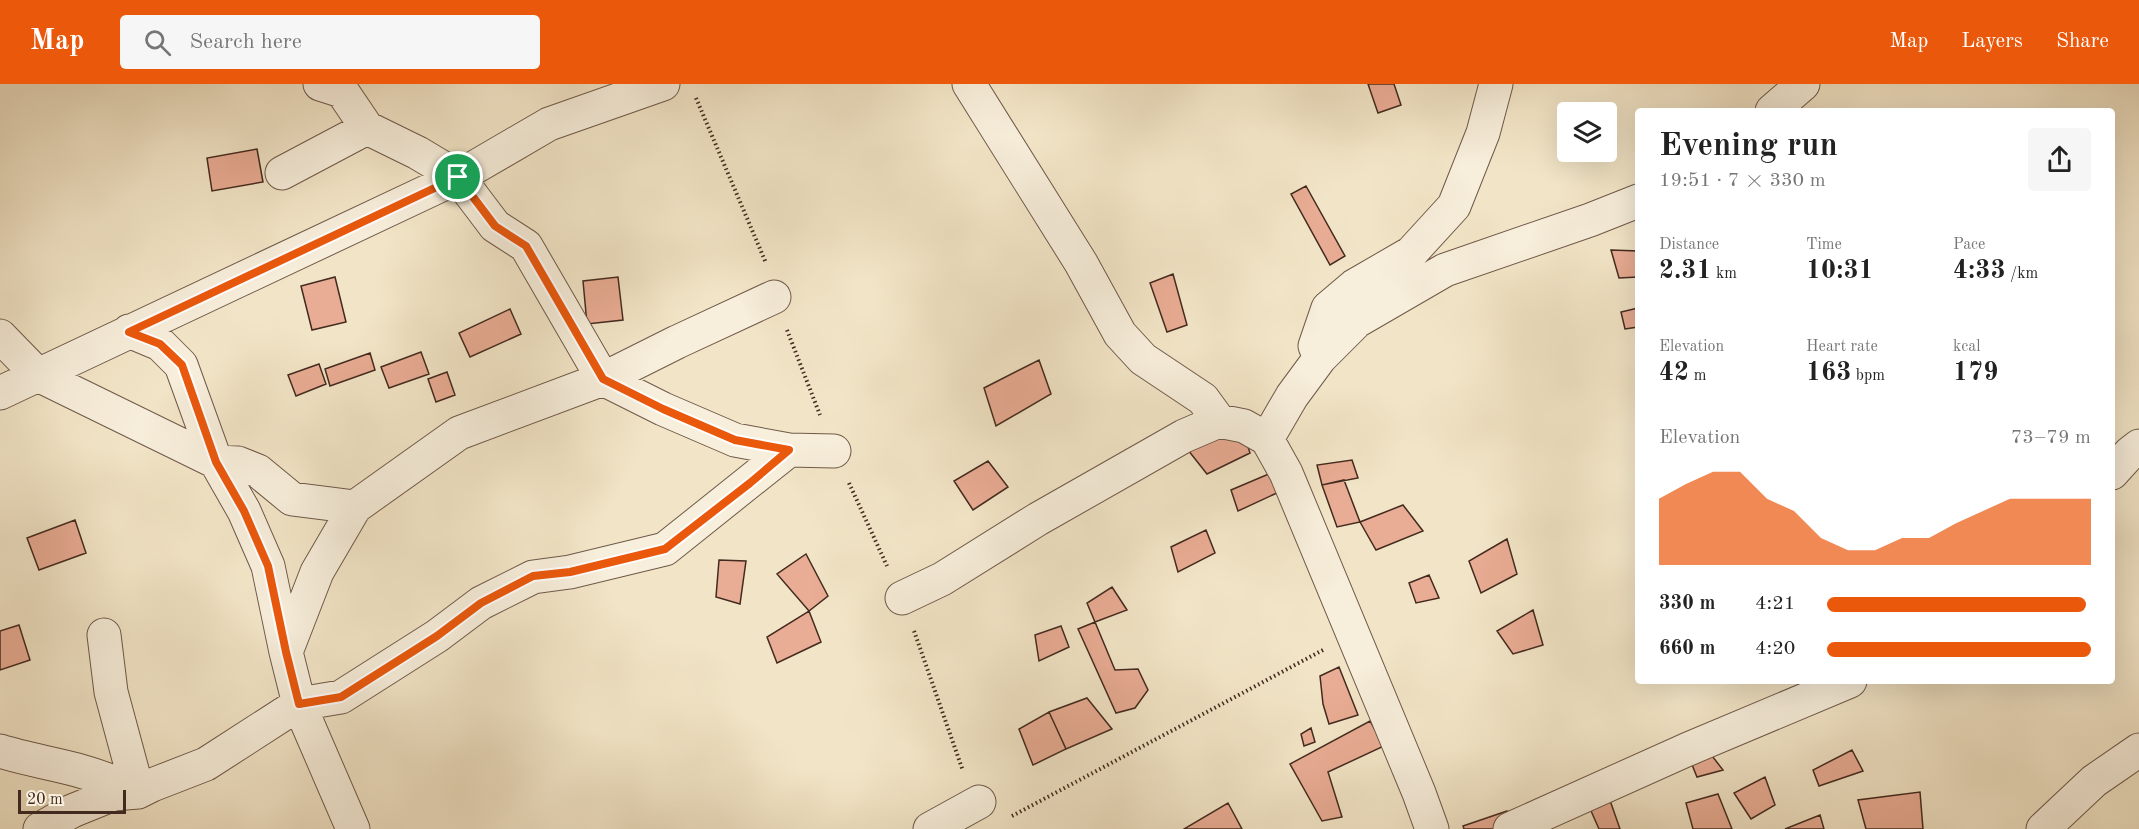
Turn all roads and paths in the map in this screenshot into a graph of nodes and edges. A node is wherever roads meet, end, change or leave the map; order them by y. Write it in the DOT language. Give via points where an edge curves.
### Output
graph roads {
  1 [pos="320,84"];
  2 [pos="663,84"];
  3 [pos="969,84"];
  4 [pos="1496,84"];
  5 [pos="1803,84"];
  6 [pos="1775,108"];
  7 [pos="367,128"];
  8 [pos="282,173"];
  9 [pos="458,177"];
  10 [pos="1635,202"];
  11 [pos="774,297"];
  12 [pos="129,332"];
  13 [pos="0,336"];
  14 [pos="1320,358"];
  15 [pos="38,375"];
  16 [pos="603,379"];
  17 [pos="0,393"];
  18 [pos="1219,421"];
  19 [pos="1267,439"];
  20 [pos="2139,446"];
  21 [pos="789,450"];
  22 [pos="834,451"];
  23 [pos="216,462"];
  24 [pos="2115,470"];
  25 [pos="355,507"];
  26 [pos="902,598"];
  27 [pos="104,635"];
  28 [pos="286,652"];
  29 [pos="1843,684"];
  30 [pos="299,704"];
  31 [pos="2139,750"];
  32 [pos="0,751"];
  33 [pos="138,792"];
  34 [pos="979,802"];
  35 [pos="40,829"];
  36 [pos="353,829"];
  37 [pos="930,829"];
  38 [pos="1431,829"];
  39 [pos="1510,829"];
  40 [pos="2043,829"];
  1 -- 7 [label="street" via="342,91"];
  2 -- 9 [label="street" via="549,124"];
  3 -- 18 [label="street" via="1081,263 1120,334 1143,358 1203,399"];
  4 -- 14 [label="street" via="1483,133 1454,206 1411,253 1354,286 1328,308 1315,346"];
  5 -- 6 [label="street"];
  7 -- 8 [label="street"];
  7 -- 9 [label="street"];
  9 -- 12 [label="street"];
  9 -- 16 [label="street" via="495,226 526,246"];
  10 -- 14 [label="street" via="1445,270 1357,321"];
  11 -- 16 [label="street"];
  12 -- 15 [label="street"];
  12 -- 23 [label="street" via="160,344 182,365"];
  13 -- 15 [label="street"];
  14 -- 19 [label="street"];
  15 -- 17 [label="street"];
  15 -- 23 [label="street"];
  16 -- 21 [label="street" via="735,440"];
  16 -- 25 [label="street" via="456,423"];
  18 -- 19 [label="street" via="1244,426"];
  18 -- 26 [label="street" via="1184,436 942,579"];
  19 -- 38 [label="street" via="1286,473"];
  20 -- 24 [label="street"];
  21 -- 22 [label="street"];
  21 -- 30 [label="street" via="665,549 570,572 533,576 481,603 341,697"];
  23 -- 25 [label="street" via="258,471 292,499"];
  23 -- 28 [label="street" via="244,511 268,566"];
  25 -- 28 [label="street" via="317,572"];
  27 -- 33 [label="street" via="111,692"];
  28 -- 30 [label="street"];
  29 -- 39 [label="street"];
  30 -- 33 [label="street" via="206,765"];
  30 -- 36 [label="street"];
  31 -- 40 [label="street" via="2094,781"];
  32 -- 33 [label="street" via="74,769"];
  33 -- 35 [label="street" via="114,794"];
  34 -- 37 [label="street"];
}
